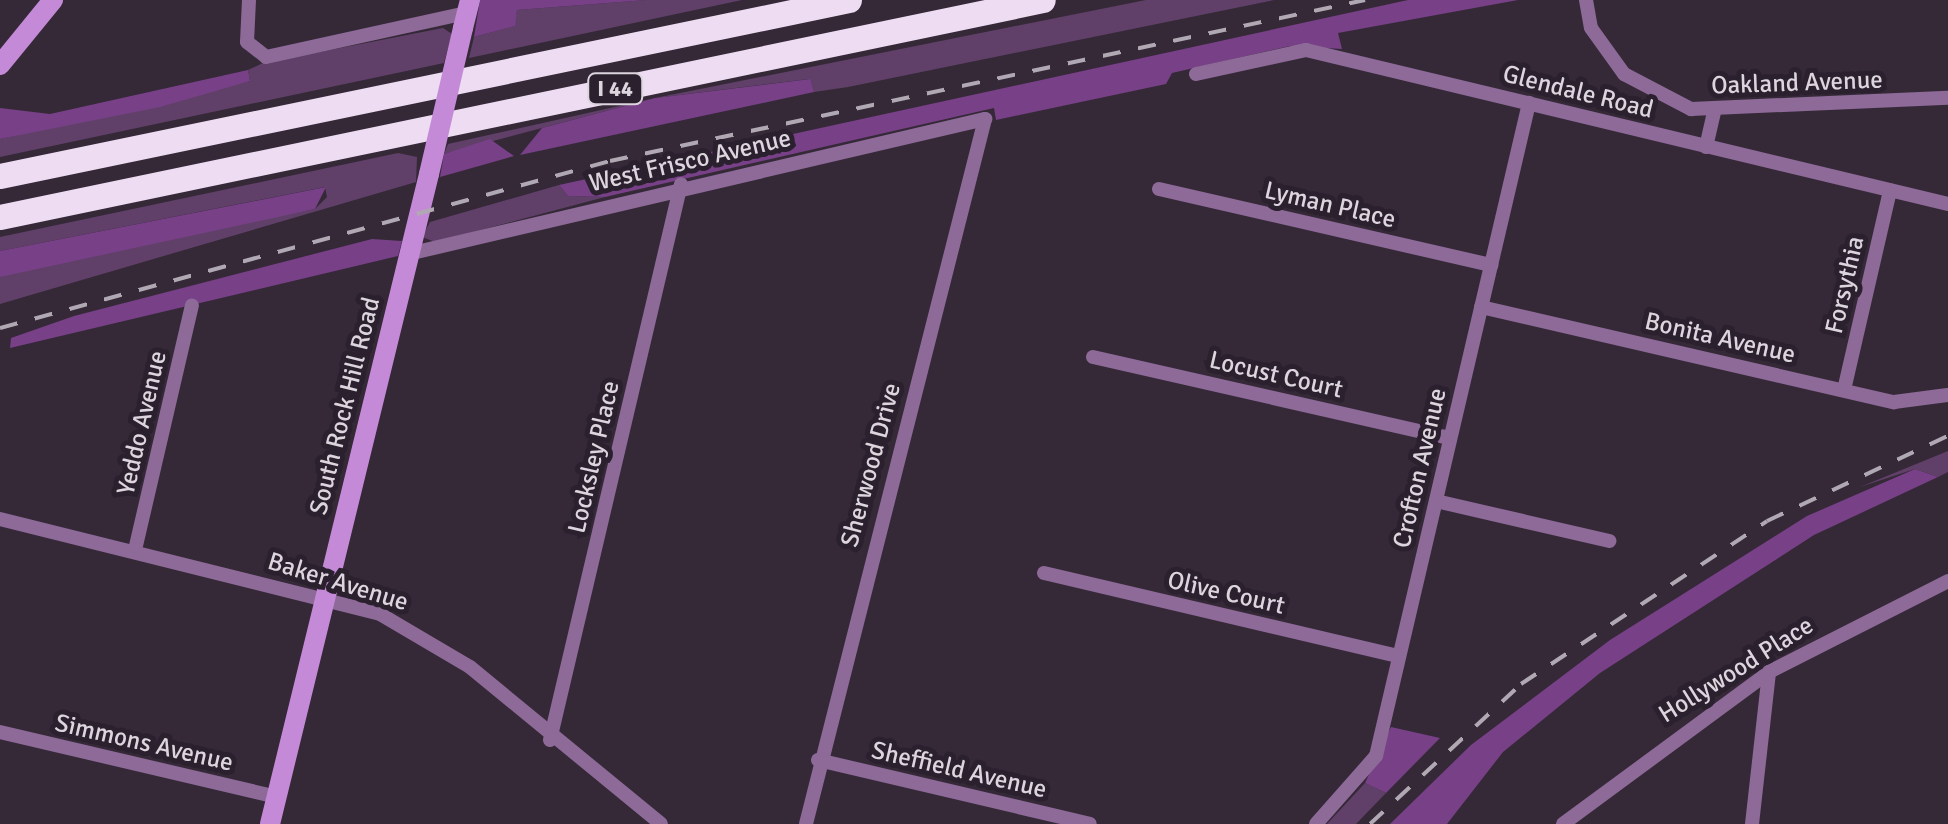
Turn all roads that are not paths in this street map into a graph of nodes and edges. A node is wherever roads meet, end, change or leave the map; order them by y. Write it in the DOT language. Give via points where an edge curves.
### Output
graph roads {
  1 [pos="53,0"];
  2 [pos="249,0"];
  3 [pos="849,0"];
  4 [pos="1043,0"];
  5 [pos="1586,0"];
  6 [pos="466,14"];
  7 [pos="0,66"];
  8 [pos="1196,74"];
  9 [pos="1948,98"];
  10 [pos="1529,103"];
  11 [pos="1714,112"];
  12 [pos="985,119"];
  13 [pos="1706,147"];
  14 [pos="0,176"];
  15 [pos="682,184"];
  16 [pos="1159,189"];
  17 [pos="1890,190"];
  18 [pos="1948,204"];
  19 [pos="0,217"];
  20 [pos="408,254"];
  21 [pos="1492,265"];
  22 [pos="192,306"];
  23 [pos="1481,306"];
  24 [pos="1092,357"];
  25 [pos="1844,390"];
  26 [pos="1948,395"];
  27 [pos="1450,438"];
  28 [pos="1436,501"];
  29 [pos="0,519"];
  30 [pos="1608,540"];
  31 [pos="136,550"];
  32 [pos="1044,574"];
  33 [pos="1948,581"];
  34 [pos="325,596"];
  35 [pos="1398,656"];
  36 [pos="1769,672"];
  37 [pos="0,732"];
  38 [pos="550,740"];
  39 [pos="818,760"];
  40 [pos="277,798"];
  41 [pos="270,824"];
  42 [pos="660,824"];
  43 [pos="806,824"];
  44 [pos="1090,824"];
  45 [pos="1316,824"];
  46 [pos="1563,824"];
  47 [pos="1752,824"];
  1 -- 7 [label="street"];
  2 -- 6 [label="street" via="255,54"];
  3 -- 14 [label="highway, I 44"];
  4 -- 19 [label="highway, I 44"];
  5 -- 11 [label="street, Oakland Avenue" via="1591,28 1624,74"];
  6 -- 20 [label="street, South Rock Hill Road, bridge"];
  8 -- 10 [label="street, Glendale Road" via="1306,50"];
  9 -- 11 [label="street, Oakland Avenue"];
  10 -- 13 [label="street, Glendale Road"];
  10 -- 21 [label="street, Crofton Avenue"];
  11 -- 13 [label="street"];
  12 -- 15 [label="street, West Frisco Avenue"];
  12 -- 39 [label="street, Sherwood Drive"];
  13 -- 17 [label="street, Glendale Road"];
  15 -- 20 [label="street, West Frisco Avenue"];
  15 -- 38 [label="street, Locksley Place"];
  16 -- 21 [label="street, Lyman Place"];
  17 -- 18 [label="street, Glendale Road"];
  17 -- 25 [label="street, Forsythia"];
  20 -- 34 [label="street, South Rock Hill Road"];
  21 -- 23 [label="street, Crofton Avenue"];
  22 -- 31 [label="street, Yeddo Avenue"];
  23 -- 25 [label="street, Bonita Avenue"];
  23 -- 27 [label="street, Crofton Avenue"];
  24 -- 27 [label="street, Locust Court"];
  25 -- 26 [label="street, Bonita Avenue" via="1906,404"];
  27 -- 28 [label="street, Crofton Avenue"];
  28 -- 30 [label="street"];
  28 -- 35 [label="street, Crofton Avenue"];
  29 -- 31 [label="street, Baker Avenue"];
  31 -- 34 [label="street, Baker Avenue"];
  32 -- 35 [label="street, Olive Court"];
  33 -- 36 [label="street, Hollywood Place"];
  34 -- 38 [label="street, Baker Avenue" via="442,646"];
  34 -- 40 [label="street, South Rock Hill Road"];
  35 -- 45 [label="street, Crofton Avenue" via="1376,756"];
  36 -- 46 [label="street, Hollywood Place"];
  36 -- 47 [label="street"];
  37 -- 40 [label="street, Simmons Avenue"];
  38 -- 42 [label="street, Baker Avenue"];
  39 -- 43 [label="street, Sherwood Drive"];
  39 -- 44 [label="street, Sheffield Avenue"];
  40 -- 41 [label="street, South Rock Hill Road"];
}
